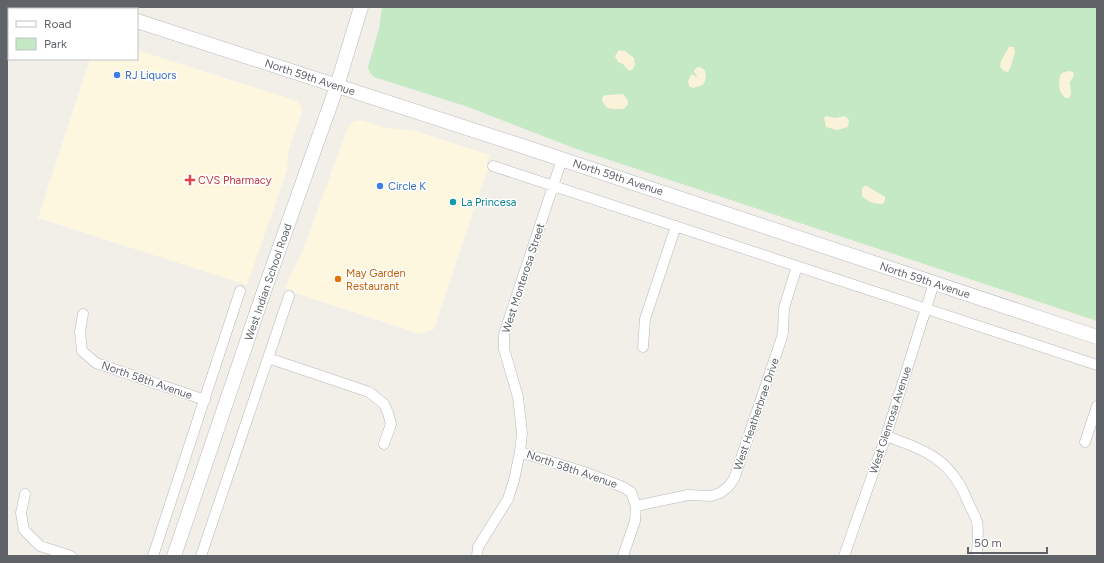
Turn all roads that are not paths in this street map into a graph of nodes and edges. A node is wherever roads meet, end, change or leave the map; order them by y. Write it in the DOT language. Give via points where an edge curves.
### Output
graph roads {
  1 [pos="361,7"];
  2 [pos="138,21"];
  3 [pos="337,86"];
  4 [pos="562,159"];
  5 [pos="493,166"];
  6 [pos="554,186"];
  7 [pos="676,226"];
  8 [pos="797,266"];
  9 [pos="934,283"];
  10 [pos="240,291"];
  11 [pos="289,296"];
  12 [pos="926,309"];
  13 [pos="83,314"];
  14 [pos="1097,337"];
  15 [pos="643,347"];
  16 [pos="268,358"];
  17 [pos="1097,365"];
  18 [pos="205,400"];
  19 [pos="1097,406"];
  20 [pos="886,436"];
  21 [pos="1085,442"];
  22 [pos="384,444"];
  23 [pos="520,452"];
  24 [pos="25,494"];
  25 [pos="636,506"];
  26 [pos="71,556"];
  27 [pos="153,556"];
  28 [pos="174,556"];
  29 [pos="201,556"];
  30 [pos="477,556"];
  31 [pos="623,556"];
  32 [pos="844,556"];
  33 [pos="977,556"];
  1 -- 3 [label="main road, West Indian School Road"];
  2 -- 3 [label="main road, North 59th Avenue"];
  3 -- 4 [label="main road, North 59th Avenue"];
  3 -- 28 [label="main road, West Indian School Road"];
  4 -- 6 [label="street, West Monterosa Street"];
  4 -- 9 [label="main road, North 59th Avenue"];
  5 -- 6 [label="street"];
  6 -- 7 [label="street"];
  6 -- 23 [label="street, West Monterosa Street" via="504,334 504,349 518,397 522,433"];
  7 -- 8 [label="street"];
  7 -- 15 [label="street" via="645,319"];
  8 -- 12 [label="street"];
  8 -- 25 [label="street, West Heatherbrae Drive" via="784,308 781,340 734,479 728,487 711,496 688,495"];
  9 -- 12 [label="street, West Glenrosa Avenue"];
  9 -- 14 [label="main road, North 59th Avenue"];
  10 -- 18 [label="street, West Indian School Road"];
  11 -- 16 [label="street"];
  12 -- 17 [label="street"];
  12 -- 20 [label="street, West Glenrosa Avenue"];
  13 -- 18 [label="street, North 58th Avenue" via="80,332 82,351 96,363"];
  16 -- 22 [label="street" via="369,392 378,398 384,404 391,424"];
  16 -- 29 [label="street"];
  18 -- 27 [label="street, West Indian School Road"];
  19 -- 21 [label="street"];
  20 -- 32 [label="street, West Glenrosa Avenue"];
  20 -- 33 [label="street" via="936,457 952,472 977,523"];
  23 -- 25 [label="street, North 58th Avenue" via="623,487 631,492"];
  23 -- 30 [label="street, West Monterosa Street" via="508,499 478,547"];
  24 -- 26 [label="street" via="21,513 24,530 40,546"];
  25 -- 31 [label="street" via="635,522"];
}
